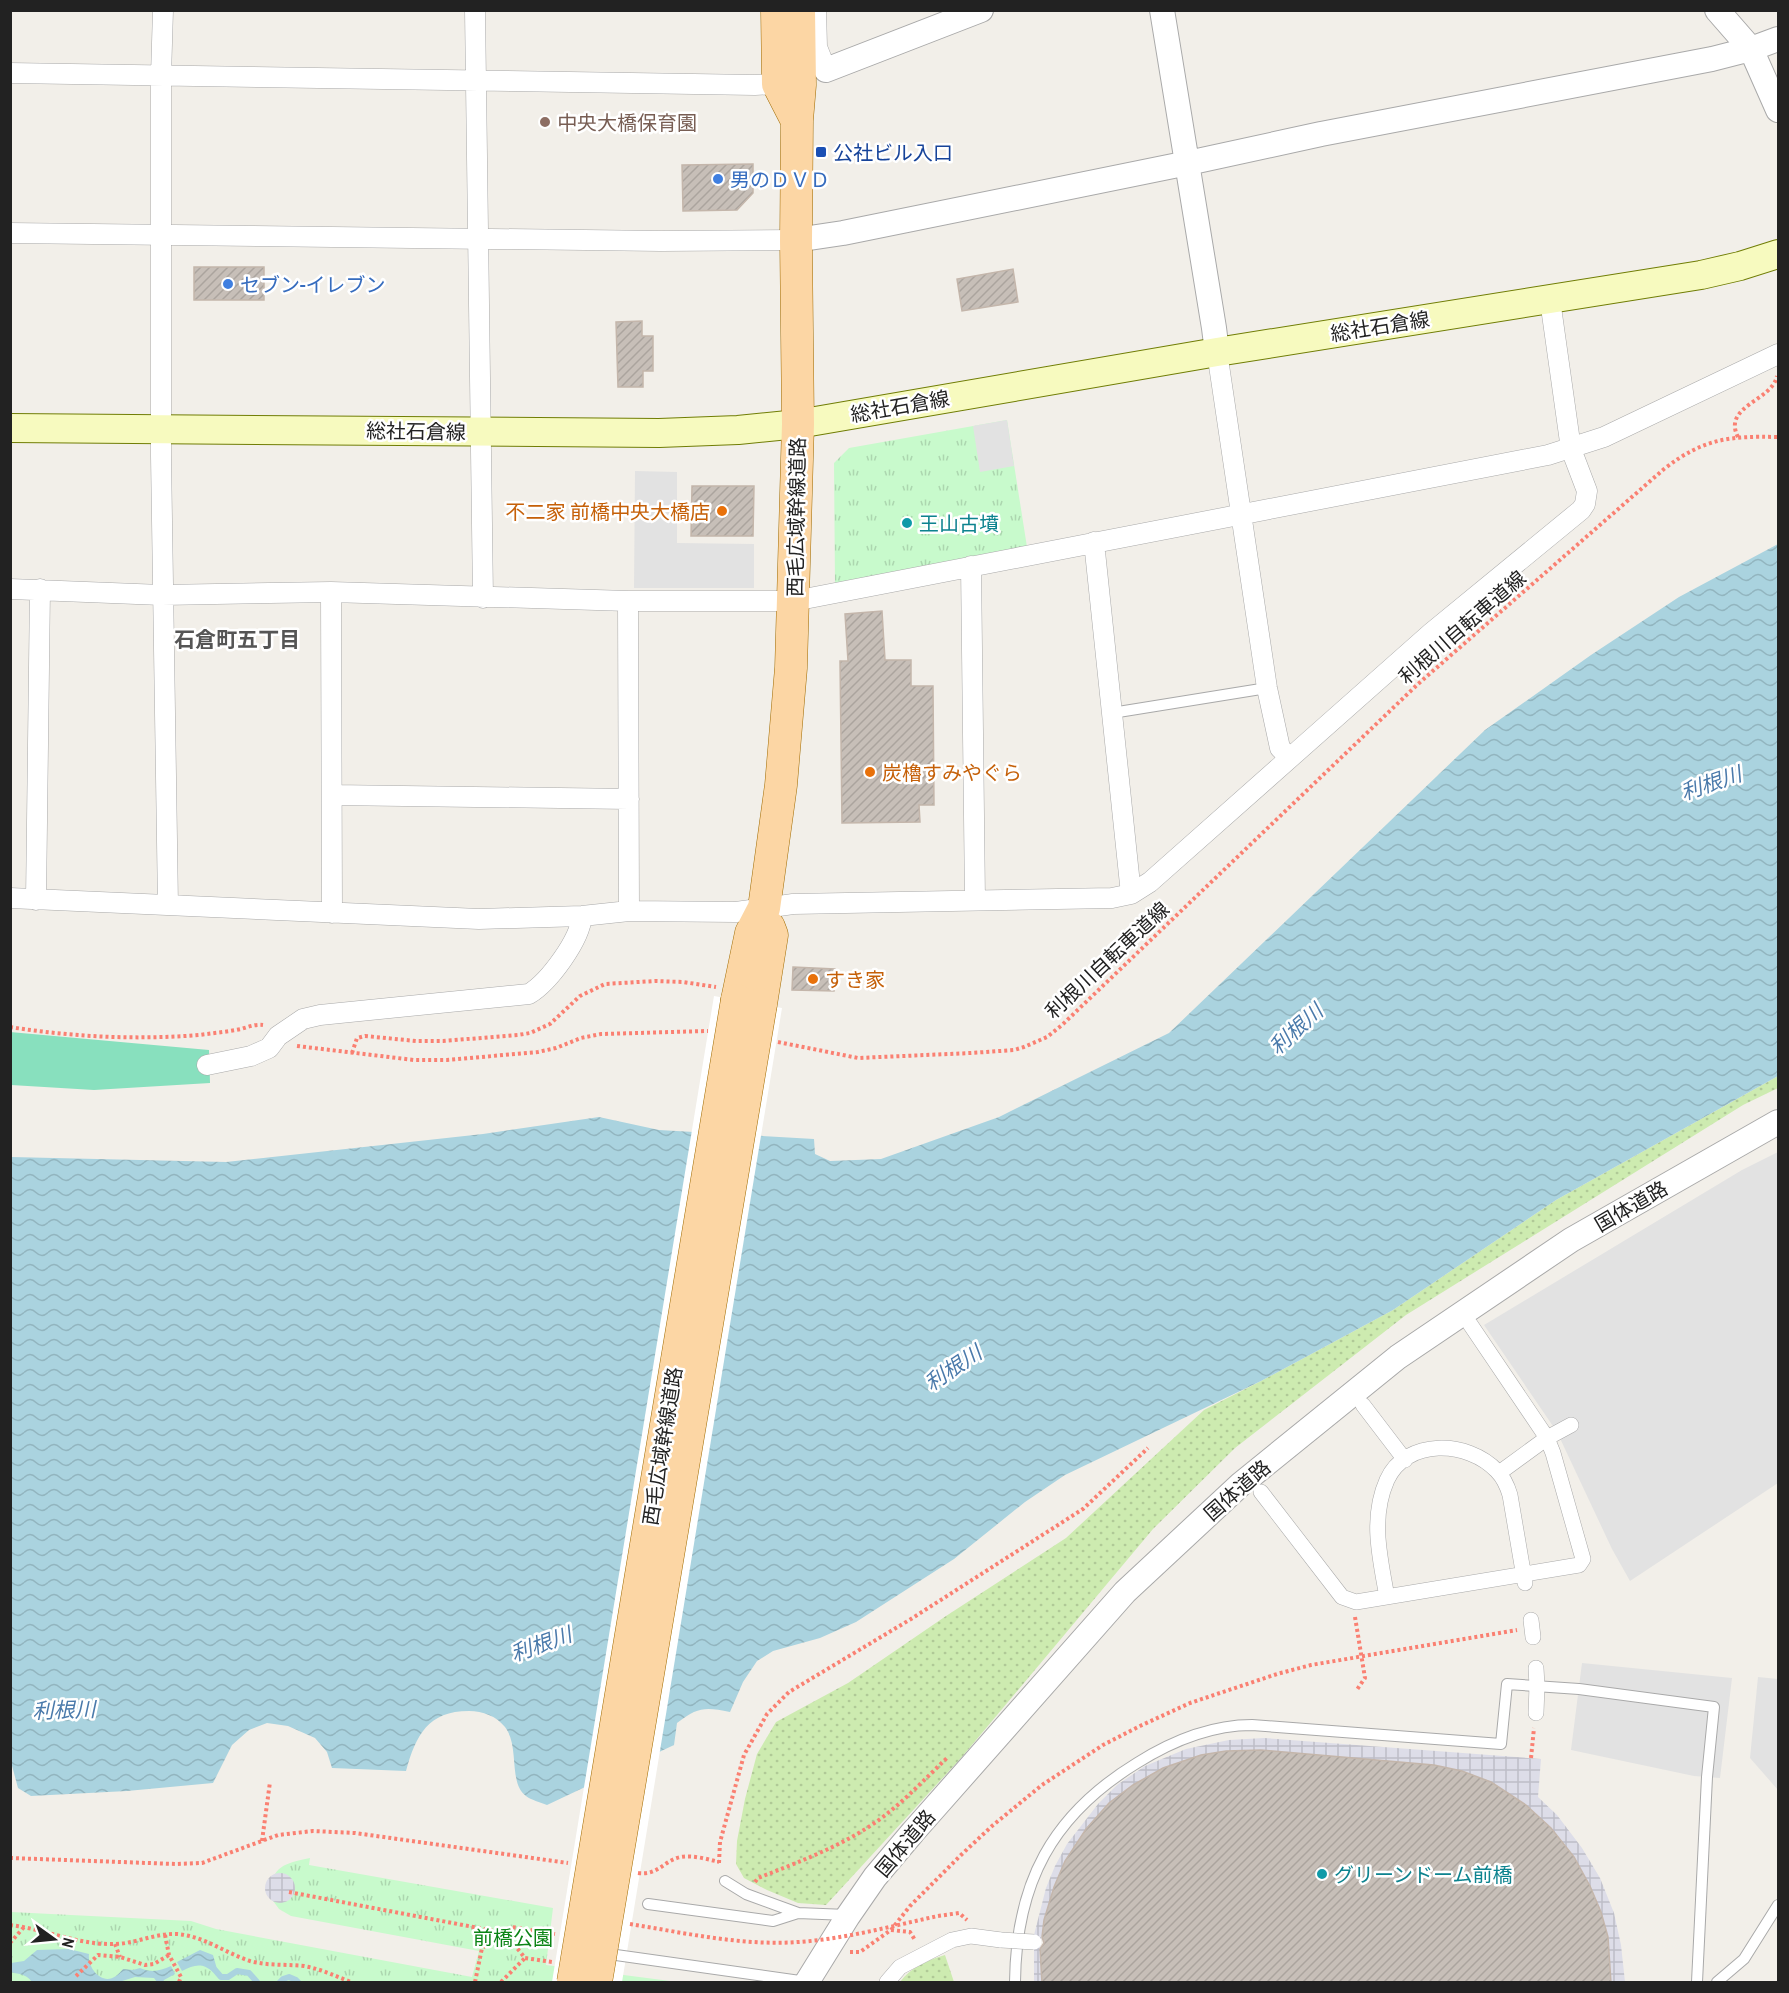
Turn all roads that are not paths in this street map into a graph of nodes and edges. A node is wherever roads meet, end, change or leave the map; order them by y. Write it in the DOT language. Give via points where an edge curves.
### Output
graph roads {
  1 [pos="163,10"];
  2 [pos="475,10"];
  3 [pos="762,10"];
  4 [pos="777,10"];
  5 [pos="799,10"];
  6 [pos="816,10"];
  7 [pos="981,10"];
  8 [pos="1162,10"];
  9 [pos="1717,10"];
  10 [pos="1779,39"];
  11 [pos="1751,50"];
  12 [pos="826,70"];
  13 [pos="10,73"];
  14 [pos="161,76"];
  15 [pos="476,81"];
  16 [pos="771,85"];
  17 [pos="1779,110"];
  18 [pos="797,120"];
  19 [pos="1188,163"];
  20 [pos="10,233"];
  21 [pos="160,234"];
  22 [pos="479,238"];
  23 [pos="796,240"];
  24 [pos="1779,254"];
  25 [pos="1550,300"];
  26 [pos="1216,352"];
  27 [pos="1775,356"];
  28 [pos="798,424"];
  29 [pos="10,428"];
  30 [pos="162,429"];
  31 [pos="482,432"];
  32 [pos="1571,449"];
  33 [pos="1241,514"];
  34 [pos="1094,542"];
  35 [pos="971,566"];
  36 [pos="10,589"];
  37 [pos="40,590"];
  38 [pos="331,592"];
  39 [pos="162,595"];
  40 [pos="483,598"];
  41 [pos="628,601"];
  42 [pos="794,601"];
  43 [pos="1267,688"];
  44 [pos="1112,713"];
  45 [pos="1289,757"];
  46 [pos="333,795"];
  47 [pos="629,799"];
  48 [pos="1131,894"];
  49 [pos="10,898"];
  50 [pos="36,900"];
  51 [pos="975,900"];
  52 [pos="168,905"];
  53 [pos="764,910"];
  54 [pos="629,911"];
  55 [pos="332,913"];
  56 [pos="582,916"];
  57 [pos="740,998"];
  58 [pos="207,1065"];
  59 [pos="1779,1122"];
  60 [pos="1470,1324"];
  61 [pos="1362,1405"];
  62 [pos="1570,1425"];
  63 [pos="1546,1438"];
  64 [pos="1405,1460"];
  65 [pos="1499,1473"];
  66 [pos="1261,1492"];
  67 [pos="1524,1578"];
  68 [pos="1387,1597"];
  69 [pos="1531,1620"];
  70 [pos="1533,1637"];
  71 [pos="1536,1668"];
  72 [pos="1537,1686"];
  73 [pos="1536,1713"];
  74 [pos="724,1881"];
  75 [pos="648,1904"];
  76 [pos="1779,1905"];
  77 [pos="798,1913"];
  78 [pos="848,1916"];
  79 [pos="1034,1942"];
  80 [pos="807,1982"];
  81 [pos="573,1983"];
  82 [pos="596,1983"];
  83 [pos="605,1983"];
  84 [pos="887,1983"];
  85 [pos="1015,1983"];
  86 [pos="1697,1983"];
  87 [pos="1717,1983"];
  1 -- 14 [label="street"];
  2 -- 15 [label="street"];
  3 -- 16 [label="street"];
  4 -- 16 [label="main road, 西毛広域幹線道路"];
  5 -- 18 [label="main road, 西毛広域幹線道路"];
  6 -- 12 [label="street" via="818,47"];
  7 -- 12 [label="street"];
  8 -- 19 [label="street"];
  9 -- 11 [label="street"];
  10 -- 11 [label="street"];
  11 -- 17 [label="street"];
  11 -- 19 [label="street"];
  13 -- 14 [label="street"];
  14 -- 15 [label="street"];
  14 -- 21 [label="street"];
  15 -- 16 [label="street"];
  15 -- 22 [label="street"];
  16 -- 18 [label="main road, 西毛広域幹線道路"];
  18 -- 23 [label="main road, 西毛広域幹線道路"];
  19 -- 23 [label="street"];
  19 -- 26 [label="street"];
  20 -- 21 [label="street"];
  21 -- 22 [label="street"];
  21 -- 30 [label="street"];
  22 -- 23 [label="street"];
  22 -- 31 [label="street"];
  23 -- 28 [label="main road, 西毛広域幹線道路"];
  24 -- 25 [label="main road, 総社石倉線" via="1701,275"];
  25 -- 26 [label="main road, 総社石倉線"];
  25 -- 32 [label="street"];
  26 -- 28 [label="main road, 総社石倉線"];
  26 -- 33 [label="street"];
  27 -- 32 [label="street"];
  28 -- 31 [label="main road, 総社石倉線" via="669,432"];
  28 -- 42 [label="main road, 西毛広域幹線道路"];
  29 -- 30 [label="main road, 総社石倉線"];
  30 -- 31 [label="main road, 総社石倉線"];
  30 -- 39 [label="street"];
  31 -- 40 [label="street"];
  32 -- 33 [label="street"];
  32 -- 45 [label="street" via="1587,491 1581,510"];
  33 -- 34 [label="street"];
  33 -- 43 [label="street"];
  34 -- 35 [label="street"];
  34 -- 44 [label="street"];
  35 -- 42 [label="street"];
  35 -- 51 [label="street"];
  36 -- 37 [label="street"];
  37 -- 39 [label="street"];
  37 -- 50 [label="street"];
  38 -- 39 [label="street"];
  38 -- 40 [label="street"];
  38 -- 46 [label="street"];
  39 -- 52 [label="street"];
  40 -- 41 [label="street"];
  41 -- 42 [label="street"];
  41 -- 47 [label="street"];
  42 -- 53 [label="main road, 西毛広域幹線道路" via="782,774"];
  43 -- 44 [label="lane"];
  43 -- 45 [label="street" via="1280,748"];
  44 -- 48 [label="street"];
  45 -- 48 [label="street" via="1150,882"];
  46 -- 47 [label="street"];
  46 -- 55 [label="street"];
  47 -- 54 [label="street"];
  48 -- 51 [label="street" via="1112,898"];
  49 -- 50 [label="street"];
  50 -- 52 [label="street"];
  51 -- 53 [label="street" via="793,904"];
  52 -- 55 [label="street"];
  53 -- 54 [label="street"];
  53 -- 57 [label="main road, 西毛広域幹線道路" via="772,935"];
  54 -- 56 [label="street"];
  55 -- 56 [label="street" via="479,920"];
  56 -- 58 [label="street" via="582,924 569,948 547,979 529,994 320,1015 303,1019 268,1048 251,1056"];
  57 -- 81 [label="main road, 西毛広域幹線道路, bridge"];
  57 -- 82 [label="main road, 西毛広域幹線道路, bridge"];
  59 -- 78 [label="street, 国体道路" via="1561,1247 1398,1357 1241,1484 1125,1592 913,1832"];
  60 -- 63 [label="street"];
  61 -- 64 [label="street"];
  62 -- 63 [label="street"];
  63 -- 65 [label="street"];
  63 -- 67 [label="street" via="1583,1559 1579,1565"];
  64 -- 65 [label="street" via="1428,1448 1462,1451"];
  64 -- 68 [label="street" via="1388,1478 1377,1517"];
  65 -- 67 [label="street" via="1510,1495"];
  66 -- 68 [label="street" via="1342,1597 1356,1602"];
  67 -- 68 [label="street"];
  69 -- 70 [label="street"];
  71 -- 72 [label="street"];
  72 -- 73 [label="street"];
  72 -- 85 [label="lane" via="1507,1684 1501,1744 1228,1725 1164,1746 1088,1798 1052,1840 1026,1896"];
  72 -- 86 [label="lane" via="1714,1707"];
  74 -- 77 [label="lane" via="746,1894"];
  75 -- 77 [label="lane" via="773,1921"];
  76 -- 87 [label="lane" via="1744,1959"];
  77 -- 78 [label="lane"];
  78 -- 80 [label="street, 国体道路"];
  79 -- 84 [label="street, bridge" via="958,1938 900,1967"];
  80 -- 83 [label="lane" via="609,1954"];
}
